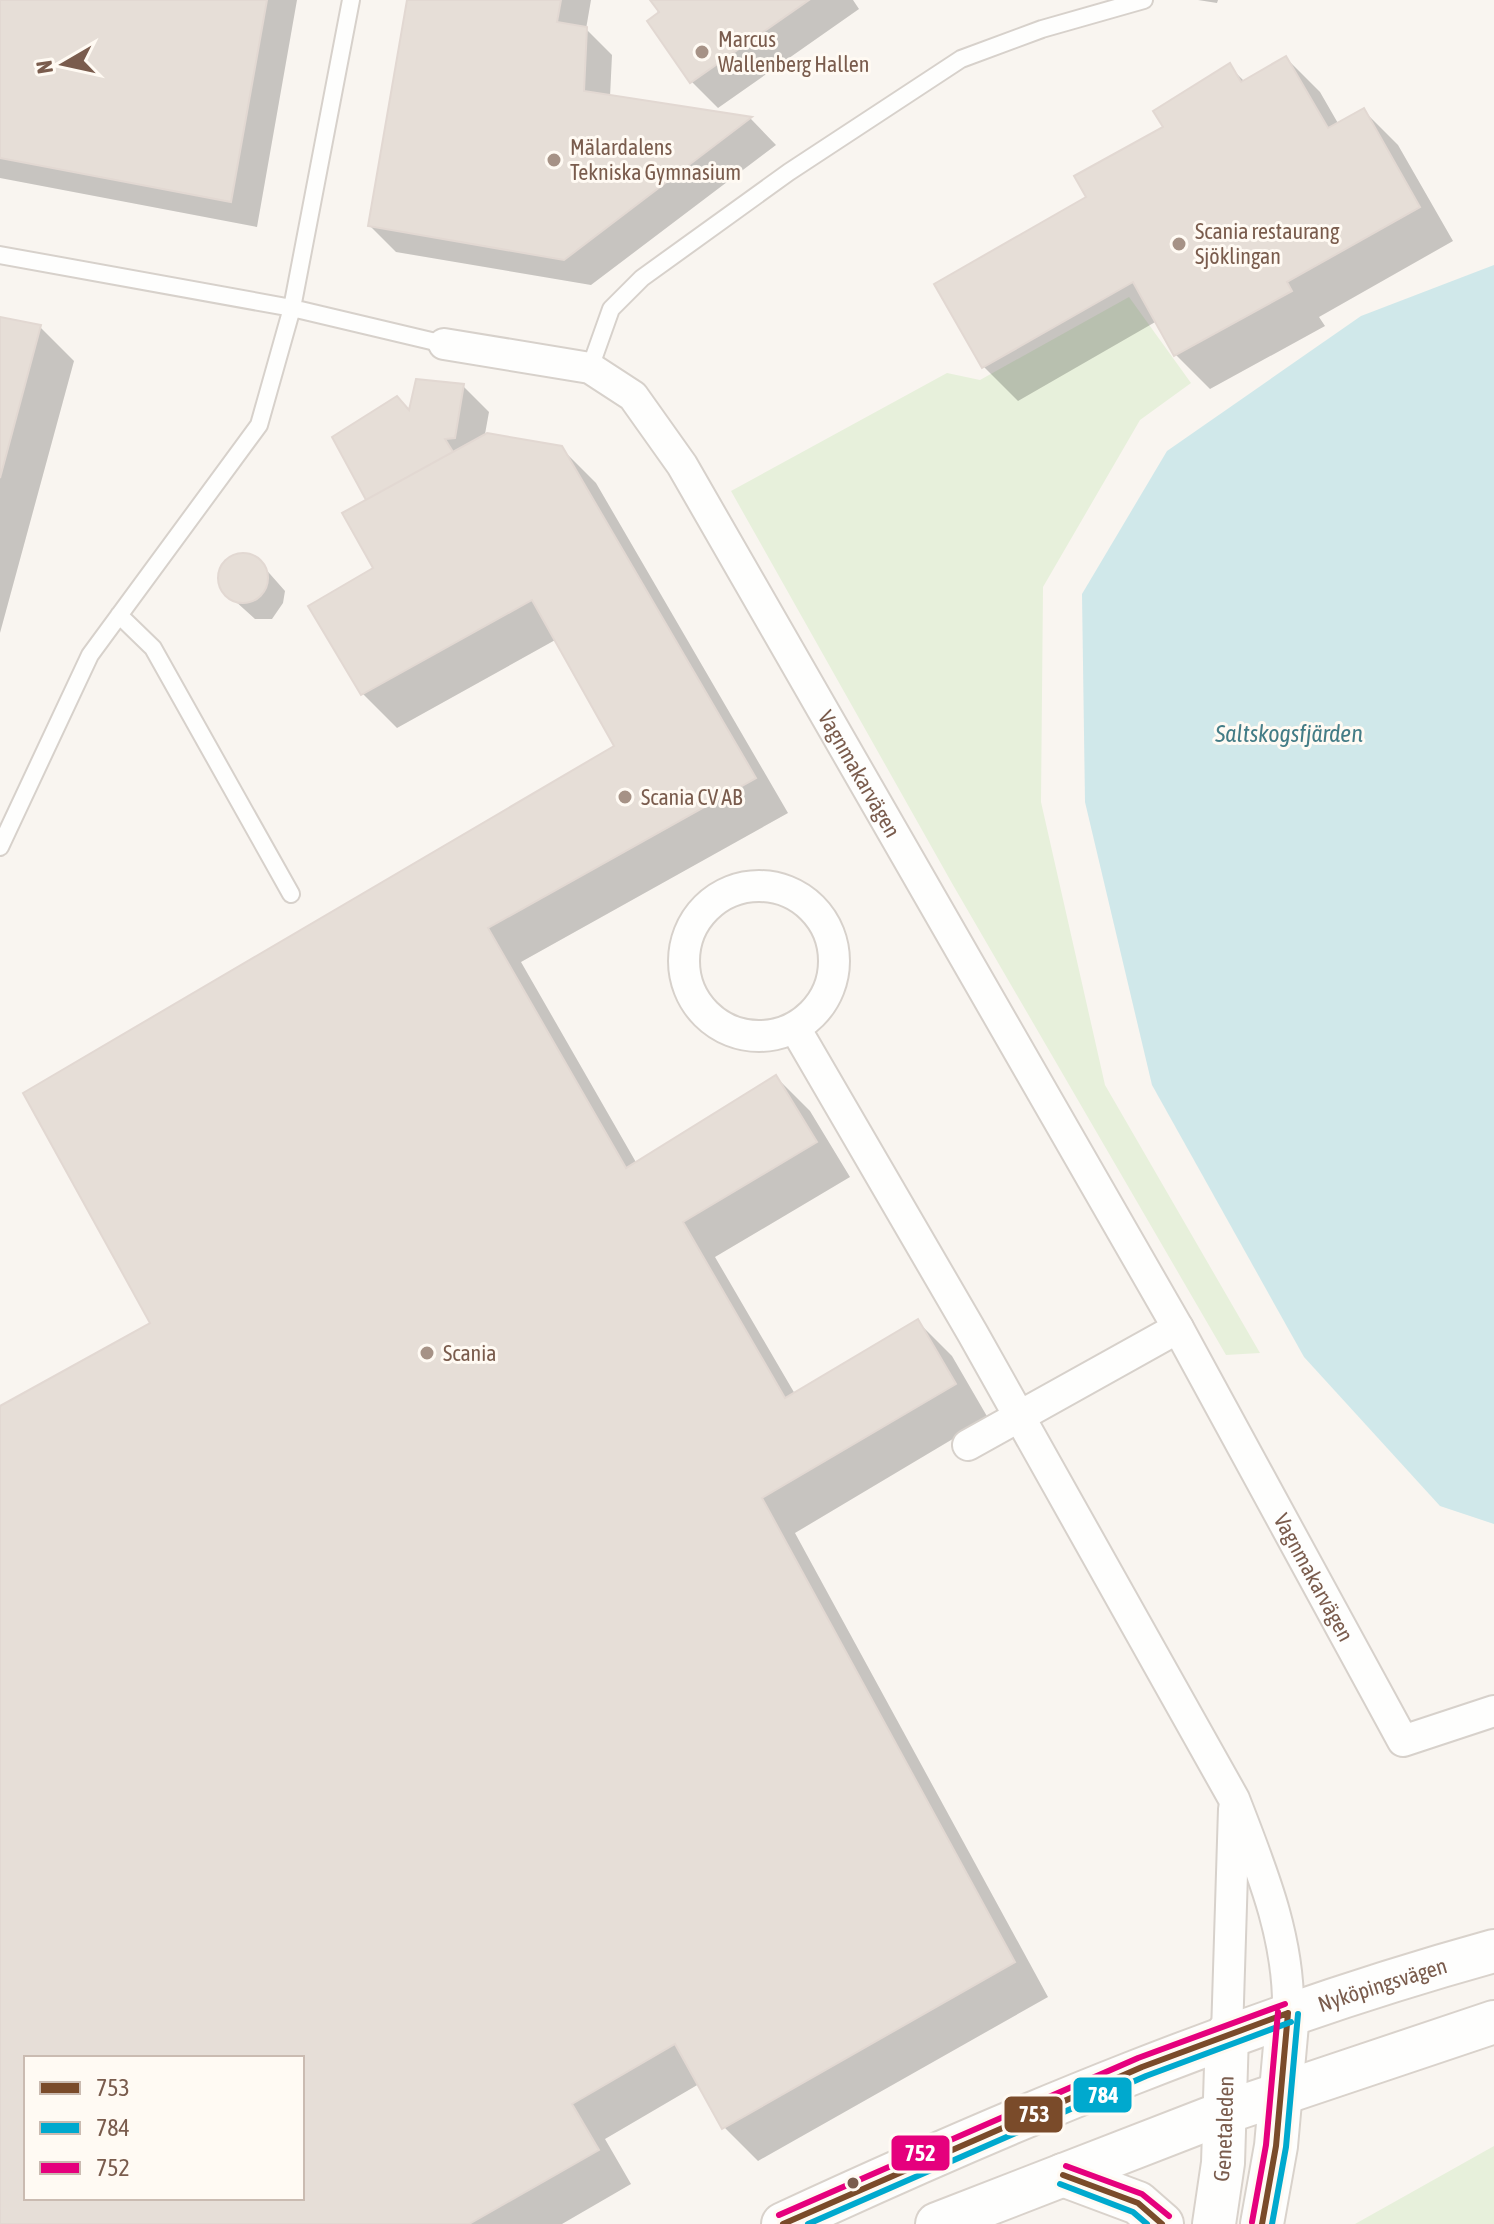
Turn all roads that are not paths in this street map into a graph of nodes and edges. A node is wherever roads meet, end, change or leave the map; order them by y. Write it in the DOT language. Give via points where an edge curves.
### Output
graph roads {
  1 [pos="351,0"];
  2 [pos="1144,0"];
  3 [pos="0,255"];
  4 [pos="292,308"];
  5 [pos="444,344"];
  6 [pos="590,368"];
  7 [pos="119,615"];
  8 [pos="0,847"];
  9 [pos="291,894"];
  10 [pos="795,1028"];
  11 [pos="1178,1328"];
  12 [pos="1019,1416"];
  13 [pos="968,1445"];
  14 [pos="1494,1711"];
  15 [pos="1234,1799"];
  16 [pos="1494,1951"];
  17 [pos="1288,2013"];
  18 [pos="1494,2022"];
  19 [pos="1227,2034"];
  20 [pos="1282,2092"];
  21 [pos="1226,2112"];
  22 [pos="1063,2175"];
  23 [pos="783,2224"];
  24 [pos="937,2224"];
  25 [pos="1162,2224"];
  26 [pos="1214,2224"];
  27 [pos="1262,2224"];
  1 -- 4 [label="lane"];
  2 -- 6 [label="lane" via="961,59 789,172 642,278 611,309"];
  3 -- 4 [label="lane"];
  4 -- 5 [label="lane"];
  4 -- 7 [label="lane" via="259,425"];
  5 -- 6 [label="street, Vagnmakarvägen"];
  6 -- 11 [label="street, Vagnmakarvägen" via="633,396 682,465"];
  7 -- 8 [label="lane" via="90,655"];
  7 -- 9 [label="lane" via="153,648"];
  10 -- 10 [label="street" via="771,1036 722,1028 689,991 683,967 685,942 695,919 734,889 783,889 822,919 834,967 828,991"];
  10 -- 12 [label="street"];
  11 -- 12 [label="street"];
  11 -- 14 [label="street, Vagnmakarvägen" via="1403,1741"];
  12 -- 13 [label="street"];
  12 -- 15 [label="street"];
  15 -- 17 [label="street" via="1265,1879 1286,1959"];
  15 -- 19 [label="street"];
  16 -- 17 [label="main road, Nyköpingsvägen"];
  17 -- 19 [label="main road, Nyköpingsvägen"];
  17 -- 20 [label="main road"];
  18 -- 20 [label="main road"];
  19 -- 21 [label="main road, Genetaleden"];
  19 -- 23 [label="main road, Nyköpingsvägen"];
  20 -- 21 [label="main road"];
  20 -- 27 [label="main road"];
  21 -- 22 [label="main road"];
  21 -- 26 [label="main road, Genetaleden"];
  22 -- 24 [label="main road"];
  22 -- 25 [label="main road" via="1138,2203"];
}
